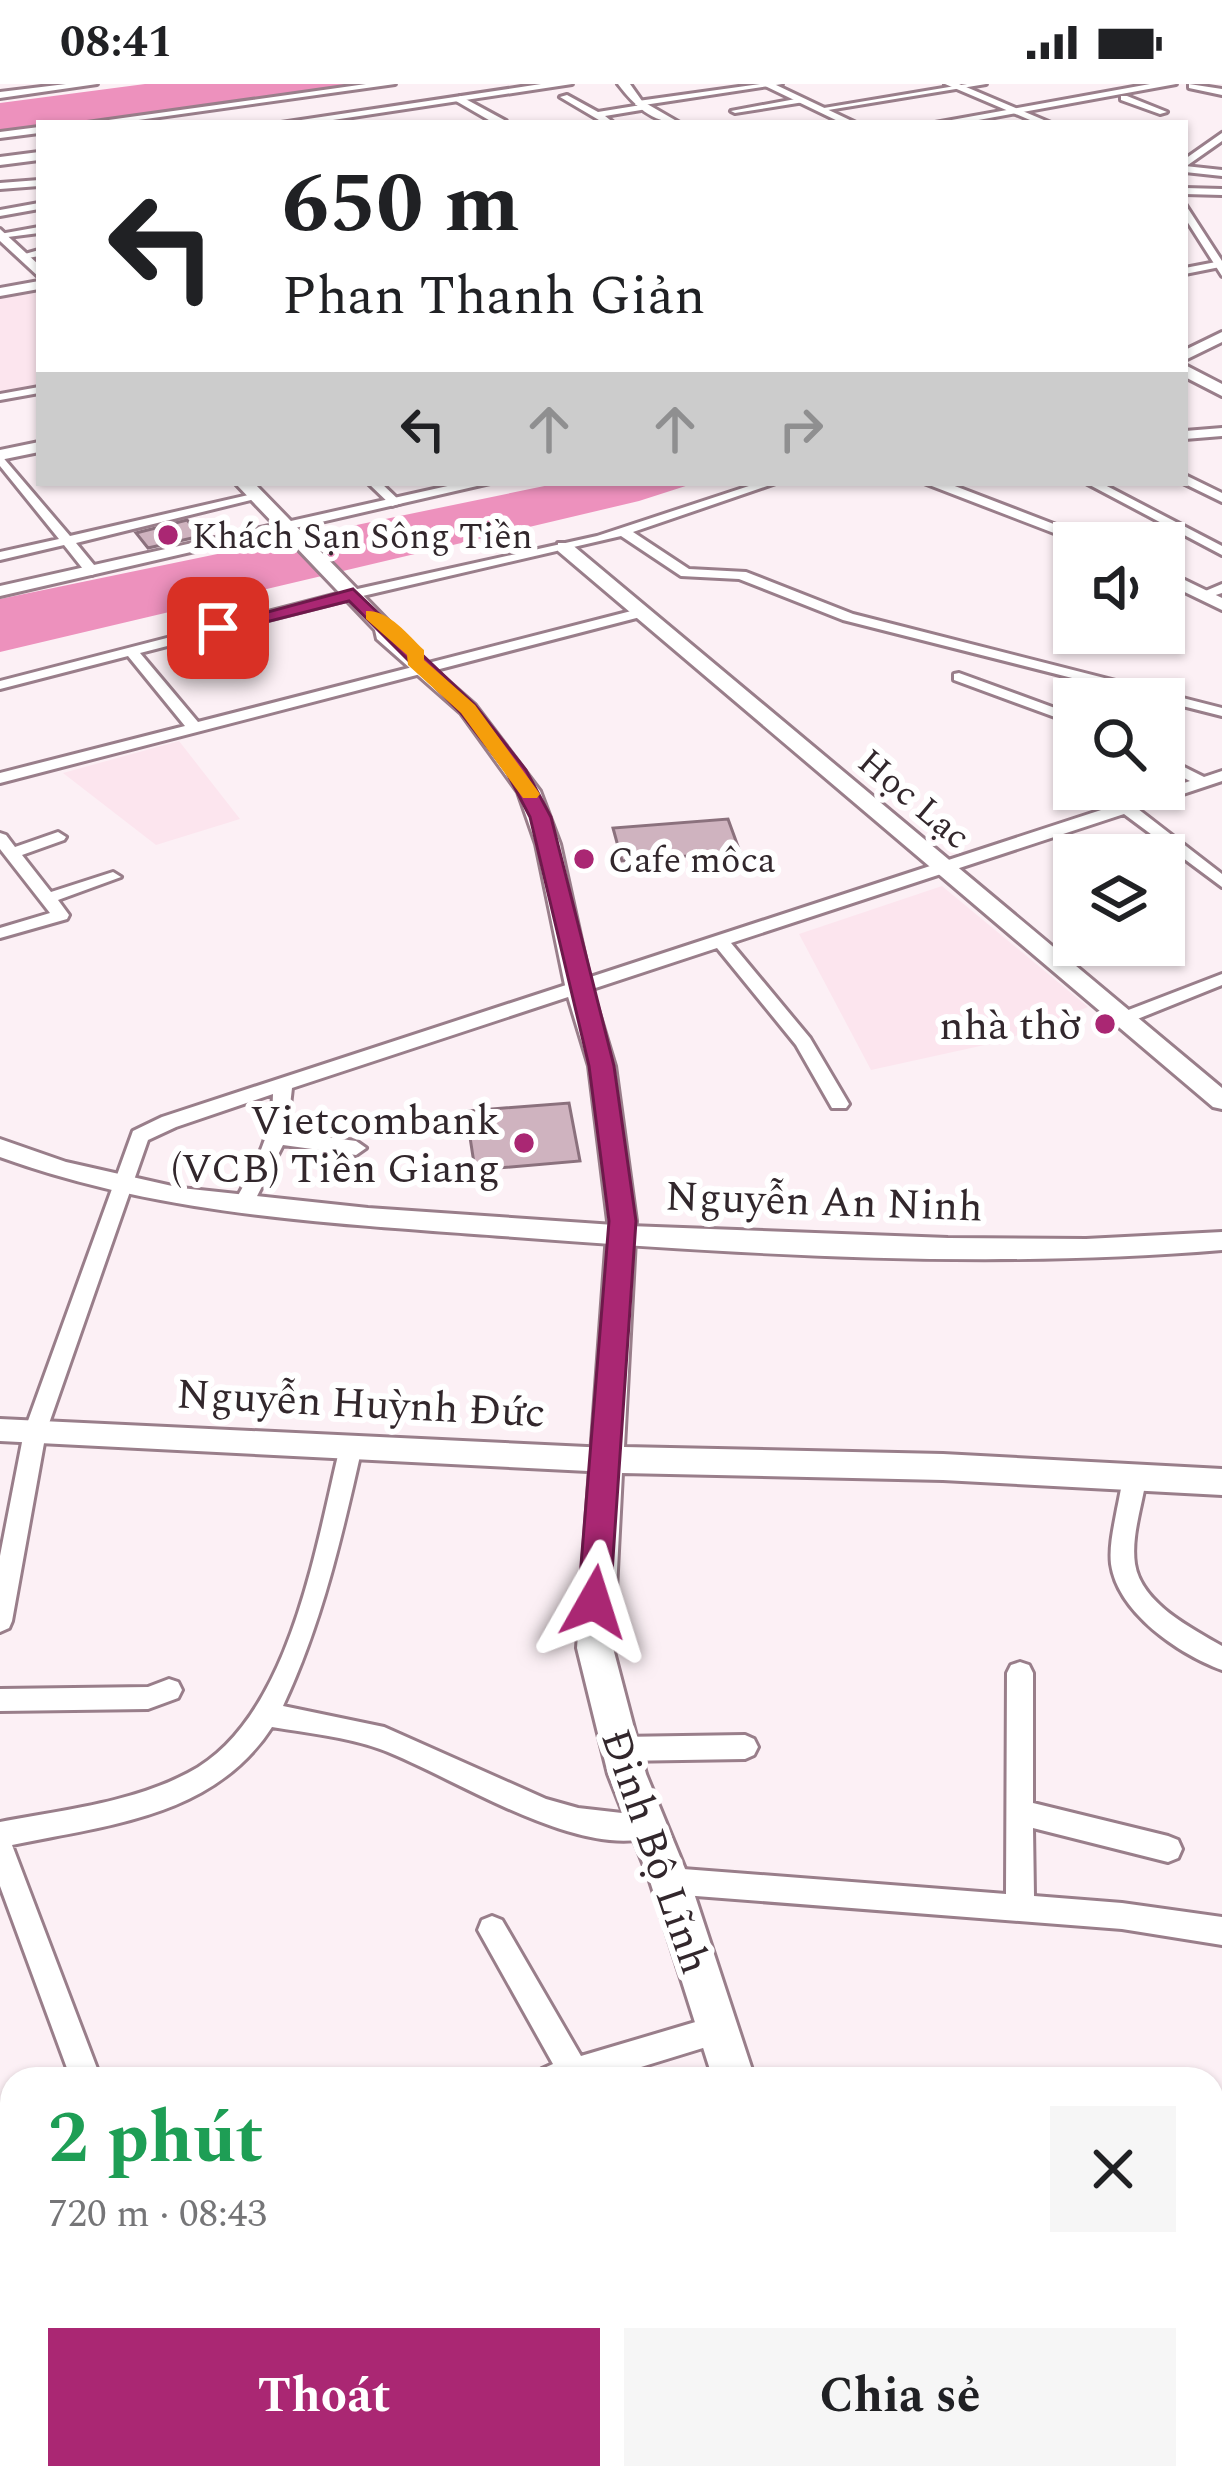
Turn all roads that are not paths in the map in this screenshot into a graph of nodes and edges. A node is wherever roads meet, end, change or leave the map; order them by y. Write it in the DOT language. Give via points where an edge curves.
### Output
graph roads {
  1 [pos="92,84"];
  2 [pos="390,84"];
  3 [pos="624,84"];
  4 [pos="695,84"];
  5 [pos="778,84"];
  6 [pos="982,84"];
  7 [pos="1004,84"];
  8 [pos="1171,84"];
  9 [pos="1203,84"];
  10 [pos="767,85"];
  11 [pos="954,86"];
  12 [pos="1193,86"];
  13 [pos="1019,89"];
  14 [pos="565,90"];
  15 [pos="860,90"];
  16 [pos="1222,92"];
  17 [pos="923,93"];
  18 [pos="707,94"];
  19 [pos="0,95"];
  20 [pos="796,98"];
  21 [pos="1124,98"];
  22 [pos="460,99"];
  23 [pos="1102,101"];
  24 [pos="640,105"];
  25 [pos="822,110"];
  26 [pos="1019,112"];
  27 [pos="1133,112"];
  28 [pos="1162,112"];
  29 [pos="597,115"];
  30 [pos="115,120"];
  31 [pos="308,120"];
  32 [pos="497,120"];
  33 [pos="605,120"];
  34 [pos="668,120"];
  35 [pos="844,120"];
  36 [pos="962,120"];
  37 [pos="988,120"];
  38 [pos="1039,120"];
  39 [pos="36,130"];
  40 [pos="0,135"];
  41 [pos="1222,136"];
  42 [pos="36,156"];
  43 [pos="0,161"];
  44 [pos="1188,166"];
  45 [pos="1188,169"];
  46 [pos="1188,171"];
  47 [pos="1222,173"];
  48 [pos="1210,182"];
  49 [pos="36,186"];
  50 [pos="5,189"];
  51 [pos="1188,191"];
  52 [pos="1222,192"];
  53 [pos="36,208"];
  54 [pos="23,209"];
  55 [pos="36,209"];
  56 [pos="0,215"];
  57 [pos="1188,220"];
  58 [pos="36,230"];
  59 [pos="2,235"];
  60 [pos="31,255"];
  61 [pos="1219,268"];
  62 [pos="1188,271"];
  63 [pos="36,279"];
  64 [pos="0,287"];
  65 [pos="1222,335"];
  66 [pos="1188,354"];
  67 [pos="1188,372"];
  68 [pos="36,391"];
  69 [pos="1222,391"];
  70 [pos="0,397"];
  71 [pos="1222,432"];
  72 [pos="1188,435"];
  73 [pos="36,448"];
  74 [pos="0,456"];
  75 [pos="1188,481"];
  76 [pos="377,486"];
  77 [pos="469,486"];
  78 [pos="760,486"];
  79 [pos="940,486"];
  80 [pos="1098,486"];
  81 [pos="251,490"];
  82 [pos="1222,498"];
  83 [pos="396,503"];
  84 [pos="1053,528"];
  85 [pos="289,530"];
  86 [pos="620,530"];
  87 [pos="68,541"];
  88 [pos="564,547"];
  89 [pos="1222,551"];
  90 [pos="0,556"];
  91 [pos="92,571"];
  92 [pos="1185,586"];
  93 [pos="1222,588"];
  94 [pos="0,590"];
  95 [pos="348,590"];
  96 [pos="1203,595"];
  97 [pos="1222,605"];
  98 [pos="643,612"];
  99 [pos="131,651"];
  100 [pos="421,668"];
  101 [pos="959,677"];
  102 [pos="0,685"];
  103 [pos="1053,712"];
  104 [pos="1222,712"];
  105 [pos="193,726"];
  106 [pos="1185,773"];
  107 [pos="1222,776"];
  108 [pos="0,778"];
  109 [pos="1203,782"];
  110 [pos="1185,787"];
  111 [pos="1113,810"];
  112 [pos="1129,810"];
  113 [pos="58,837"];
  114 [pos="6,845"];
  115 [pos="947,868"];
  116 [pos="113,877"];
  117 [pos="1222,882"];
  118 [pos="48,898"];
  119 [pos="0,933"];
  120 [pos="723,944"];
  121 [pos="1222,980"];
  122 [pos="579,991"];
  123 [pos="1124,1018"];
  124 [pos="282,1085"];
  125 [pos="1222,1101"];
  126 [pos="839,1104"];
  127 [pos="275,1138"];
  128 [pos="0,1148"];
  129 [pos="356,1148"];
  130 [pos="122,1189"];
  131 [pos="244,1203"];
  132 [pos="621,1236"];
  133 [pos="1222,1241"];
  134 [pos="0,1430"];
  135 [pos="35,1432"];
  136 [pos="351,1447"];
  137 [pos="608,1460"];
  138 [pos="1134,1479"];
  139 [pos="1222,1482"];
  140 [pos="0,1621"];
  141 [pos="1222,1659"];
  142 [pos="1020,1672"];
  143 [pos="169,1690"];
  144 [pos="0,1700"];
  145 [pos="264,1714"];
  146 [pos="745,1747"];
  147 [pos="620,1749"];
  148 [pos="1020,1812"];
  149 [pos="648,1826"];
  150 [pos="0,1835"];
  151 [pos="1168,1849"];
  152 [pos="0,1850"];
  153 [pos="670,1881"];
  154 [pos="1020,1910"];
  155 [pos="492,1930"];
  156 [pos="1222,1931"];
  157 [pos="719,2030"];
  158 [pos="81,2067"];
  159 [pos="559,2067"];
  160 [pos="594,2067"];
  161 [pos="730,2067"];
  1 -- 19 [label="street"];
  2 -- 30 [label="street"];
  3 -- 24 [label="main road"];
  4 -- 18 [label="street"];
  5 -- 10 [label="street"];
  6 -- 11 [label="street"];
  7 -- 13 [label="street"];
  8 -- 26 [label="main road"];
  9 -- 12 [label="main road"];
  10 -- 18 [label="street"];
  10 -- 20 [label="street"];
  11 -- 17 [label="street"];
  11 -- 26 [label="street"];
  12 -- 16 [label="street"];
  12 -- 21 [label="main road"];
  14 -- 22 [label="main road"];
  14 -- 29 [label="street"];
  15 -- 17 [label="street"];
  17 -- 25 [label="street"];
  18 -- 20 [label="street" via="734,110"];
  18 -- 24 [label="street"];
  20 -- 25 [label="street"];
  21 -- 23 [label="main road"];
  21 -- 28 [label="street"];
  22 -- 31 [label="main road"];
  22 -- 32 [label="street"];
  23 -- 26 [label="main road"];
  23 -- 27 [label="street"];
  24 -- 29 [label="street"];
  24 -- 34 [label="main road"];
  25 -- 35 [label="street"];
  26 -- 36 [label="main road"];
  26 -- 37 [label="main road"];
  26 -- 38 [label="street"];
  29 -- 33 [label="street"];
  39 -- 40 [label="street"];
  41 -- 44 [label="street"];
  42 -- 43 [label="main road"];
  45 -- 47 [label="street"];
  46 -- 48 [label="street"];
  49 -- 50 [label="street"];
  50 -- 54 [label="street"];
  51 -- 52 [label="street"];
  53 -- 54 [label="street"];
  54 -- 56 [label="street"];
  55 -- 56 [label="street"];
  57 -- 61 [label="street"];
  58 -- 59 [label="street"];
  59 -- 60 [label="main road"];
  61 -- 62 [label="street"];
  63 -- 64 [label="main road"];
  65 -- 66 [label="street"];
  67 -- 69 [label="main road"];
  68 -- 70 [label="street"];
  71 -- 72 [label="street"];
  73 -- 74 [label="main road"];
  74 -- 87 [label="street"];
  75 -- 82 [label="street"];
  76 -- 83 [label="street"];
  77 -- 83 [label="street"];
  78 -- 86 [label="street"];
  79 -- 84 [label="street"];
  80 -- 89 [label="street"];
  81 -- 85 [label="main road, Đinh Bộ Lĩnh"];
  81 -- 87 [label="street"];
  83 -- 85 [label="street"];
  85 -- 91 [label="street"];
  85 -- 95 [label="main road, Đinh Bộ Lĩnh"];
  86 -- 88 [label="street"];
  86 -- 104 [label="street" via="686,573 742,575 848,617"];
  87 -- 90 [label="street"];
  87 -- 91 [label="street"];
  88 -- 95 [label="street"];
  88 -- 98 [label="street, Học Lạc"];
  91 -- 94 [label="street"];
  92 -- 96 [label="street"];
  93 -- 96 [label="street"];
  95 -- 99 [label="street"];
  95 -- 100 [label="main road, Đinh Bộ Lĩnh"];
  96 -- 97 [label="street"];
  98 -- 100 [label="street"];
  98 -- 115 [label="street, Học Lạc"];
  99 -- 102 [label="street"];
  99 -- 105 [label="street"];
  100 -- 105 [label="street"];
  100 -- 122 [label="main road, Đinh Bộ Lĩnh" via="516,770 540,817"];
  101 -- 103 [label="street"];
  105 -- 108 [label="street"];
  106 -- 109 [label="street"];
  107 -- 109 [label="street"];
  109 -- 110 [label="street"];
  111 -- 115 [label="street"];
  112 -- 117 [label="street"];
  113 -- 114 [label="street"];
  114 -- 118 [label="street"];
  115 -- 120 [label="street"];
  115 -- 123 [label="street, Học Lạc"];
  116 -- 118 [label="street"];
  118 -- 119 [label="street" via="61,915"];
  120 -- 122 [label="street"];
  120 -- 126 [label="street" via="804,1042"];
  121 -- 123 [label="street"];
  122 -- 124 [label="street"];
  122 -- 132 [label="main road, Đinh Bộ Lĩnh" via="602,1066"];
  123 -- 125 [label="street, Học Lạc"];
  124 -- 127 [label="street"];
  124 -- 130 [label="street" via="140,1136"];
  127 -- 129 [label="street"];
  127 -- 131 [label="street"];
  128 -- 130 [label="street, Nguyễn An Ninh"];
  130 -- 131 [label="street, Nguyễn An Ninh"];
  130 -- 135 [label="street"];
  131 -- 132 [label="street, Nguyễn An Ninh"];
  132 -- 133 [label="street, Nguyễn An Ninh" via="1114,1249"];
  132 -- 137 [label="main road, Đinh Bộ Lĩnh"];
  134 -- 135 [label="street, Nguyễn Huỳnh Đức"];
  135 -- 136 [label="street, Nguyễn Huỳnh Đức"];
  135 -- 140 [label="street"];
  136 -- 137 [label="street, Nguyễn Huỳnh Đức"];
  136 -- 145 [label="street" via="319,1578"];
  137 -- 138 [label="main road, Nguyễn Huỳnh Đức"];
  137 -- 147 [label="main road, Đinh Bộ Lĩnh" via="595,1648"];
  138 -- 139 [label="main road, Nguyễn Huỳnh Đức"];
  138 -- 141 [label="street" via="1123,1565 1131,1584 1181,1635"];
  142 -- 148 [label="street"];
  143 -- 144 [label="street"];
  145 -- 149 [label="street" via="381,1738 592,1827"];
  145 -- 150 [label="street" via="236,1757 199,1780 146,1803"];
  146 -- 147 [label="street"];
  147 -- 149 [label="main road, Đinh Bộ Lĩnh"];
  148 -- 151 [label="street"];
  148 -- 154 [label="street"];
  149 -- 153 [label="main road, Đinh Bộ Lĩnh"];
  152 -- 158 [label="street"];
  153 -- 154 [label="street"];
  153 -- 157 [label="main road, Đinh Bộ Lĩnh"];
  154 -- 156 [label="street"];
  155 -- 159 [label="street"];
  157 -- 160 [label="street"];
  157 -- 161 [label="main road, Đinh Bộ Lĩnh"];
}
